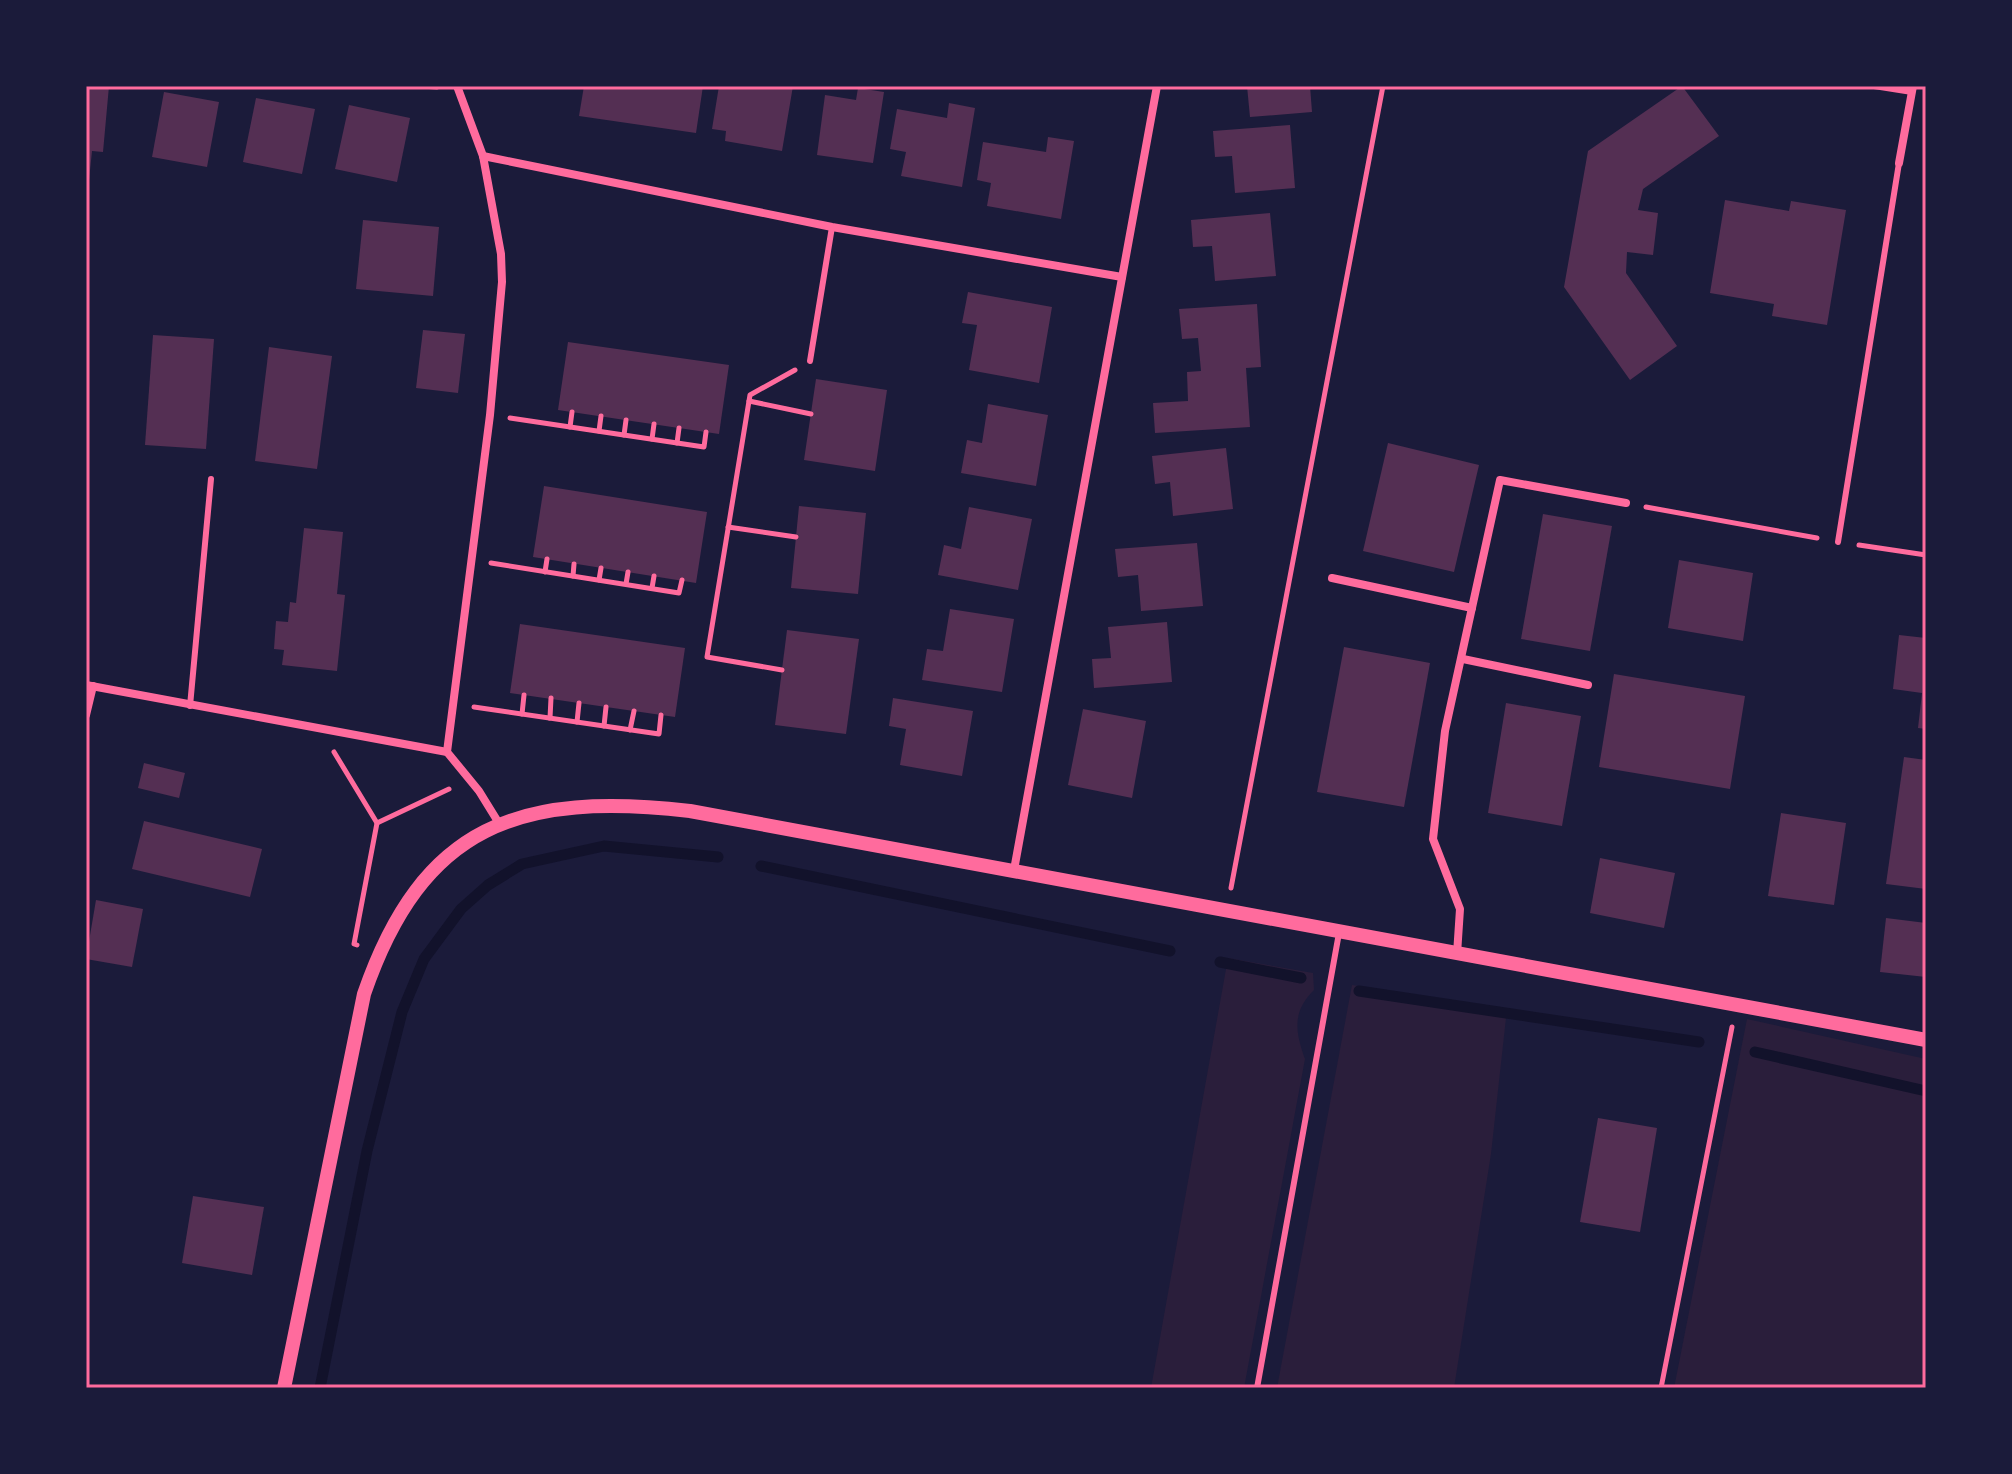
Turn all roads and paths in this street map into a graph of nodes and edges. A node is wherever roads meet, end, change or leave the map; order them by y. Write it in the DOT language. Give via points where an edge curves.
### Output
graph roads {
  1 [pos="457,86"];
  2 [pos="1157,86"];
  3 [pos="1383,86"];
  4 [pos="1874,86"];
  5 [pos="1912,89"];
  6 [pos="483,156"];
  7 [pos="1899,163"];
  8 [pos="832,227"];
  9 [pos="1122,277"];
  10 [pos="810,361"];
  11 [pos="749,401"];
  12 [pos="572,412"];
  13 [pos="811,414"];
  14 [pos="490,415"];
  15 [pos="601,416"];
  16 [pos="626,420"];
  17 [pos="654,424"];
  18 [pos="570,427"];
  19 [pos="679,428"];
  20 [pos="599,431"];
  21 [pos="706,432"];
  22 [pos="624,435"];
  23 [pos="652,439"];
  24 [pos="677,443"];
  25 [pos="211,479"];
  26 [pos="1626,503"];
  27 [pos="728,527"];
  28 [pos="796,537"];
  29 [pos="1838,542"];
  30 [pos="1926,555"];
  31 [pos="547,559"];
  32 [pos="471,560"];
  33 [pos="574,564"];
  34 [pos="601,568"];
  35 [pos="545,572"];
  36 [pos="628,572"];
  37 [pos="573,576"];
  38 [pos="654,576"];
  39 [pos="1332,578"];
  40 [pos="599,580"];
  41 [pos="682,580"];
  42 [pos="626,584"];
  43 [pos="652,588"];
  44 [pos="1472,608"];
  45 [pos="1463,659"];
  46 [pos="782,670"];
  47 [pos="1588,685"];
  48 [pos="90,686"];
  49 [pos="524,695"];
  50 [pos="551,698"];
  51 [pos="579,703"];
  52 [pos="453,704"];
  53 [pos="190,706"];
  54 [pos="606,707"];
  55 [pos="634,711"];
  56 [pos="522,714"];
  57 [pos="86,715"];
  58 [pos="661,715"];
  59 [pos="550,718"];
  60 [pos="577,722"];
  61 [pos="604,726"];
  62 [pos="319,727"];
  63 [pos="630,730"];
  64 [pos="447,752"];
  65 [pos="469,780"];
  66 [pos="377,823"];
  67 [pos="500,825"];
  68 [pos="1014,870"];
  69 [pos="1227,909"];
  70 [pos="1340,930"];
  71 [pos="380,949"];
  72 [pos="1457,954"];
  73 [pos="1738,1003"];
  74 [pos="1926,1040"];
  75 [pos="284,1388"];
  76 [pos="1257,1388"];
  77 [pos="1661,1388"];
  1 -- 6 [label="street"];
  2 -- 9 [label="street"];
  3 -- 69 [label="path"];
  4 -- 5 [label="lane"];
  5 -- 7 [label="street"];
  6 -- 8 [label="street"];
  6 -- 14 [label="street" via="502,282"];
  7 -- 29 [label="lane"];
  8 -- 9 [label="street"];
  8 -- 10 [label="lane"];
  9 -- 68 [label="street"];
  10 -- 11 [label="path" via="750,395"];
  11 -- 13 [label="path"];
  11 -- 27 [label="path"];
  12 -- 18 [label="path"];
  14 -- 18 [label="path"];
  14 -- 32 [label="street"];
  15 -- 20 [label="path"];
  16 -- 22 [label="path"];
  17 -- 23 [label="path"];
  18 -- 20 [label="path"];
  19 -- 24 [label="path"];
  20 -- 22 [label="path"];
  21 -- 24 [label="path" via="704,447"];
  22 -- 23 [label="path"];
  23 -- 24 [label="path"];
  25 -- 53 [label="lane"];
  26 -- 29 [label="path"];
  26 -- 44 [label="street" via="1500,480"];
  27 -- 28 [label="path"];
  27 -- 46 [label="path" via="707,657"];
  29 -- 30 [label="path"];
  31 -- 35 [label="path"];
  32 -- 35 [label="path"];
  32 -- 52 [label="street"];
  33 -- 37 [label="path"];
  34 -- 40 [label="path"];
  35 -- 37 [label="path"];
  36 -- 42 [label="path"];
  37 -- 40 [label="path"];
  38 -- 43 [label="path"];
  39 -- 44 [label="street"];
  40 -- 42 [label="path"];
  41 -- 43 [label="path" via="679,593"];
  42 -- 43 [label="path"];
  44 -- 45 [label="street"];
  45 -- 47 [label="street"];
  45 -- 72 [label="street" via="1445,731 1433,839 1460,909"];
  48 -- 53 [label="street"];
  48 -- 57 [label="street"];
  49 -- 56 [label="path"];
  50 -- 59 [label="path"];
  51 -- 60 [label="path"];
  52 -- 56 [label="path"];
  52 -- 64 [label="street"];
  53 -- 62 [label="street"];
  54 -- 61 [label="path"];
  55 -- 63 [label="path"];
  56 -- 59 [label="path"];
  58 -- 63 [label="path" via="659,734"];
  59 -- 60 [label="path"];
  60 -- 61 [label="path"];
  61 -- 63 [label="path"];
  62 -- 64 [label="street"];
  62 -- 66 [label="path"];
  64 -- 65 [label="street"];
  65 -- 66 [label="path"];
  65 -- 67 [label="street"];
  66 -- 71 [label="path" via="354,944"];
  67 -- 68 [label="street" via="584,804 641,806"];
  67 -- 71 [label="street" via="443,859 402,908"];
  68 -- 69 [label="street"];
  69 -- 70 [label="street"];
  70 -- 72 [label="street"];
  70 -- 76 [label="lane"];
  71 -- 75 [label="street" via="364,994"];
  72 -- 73 [label="street"];
  73 -- 74 [label="street"];
  73 -- 77 [label="path"];
}
